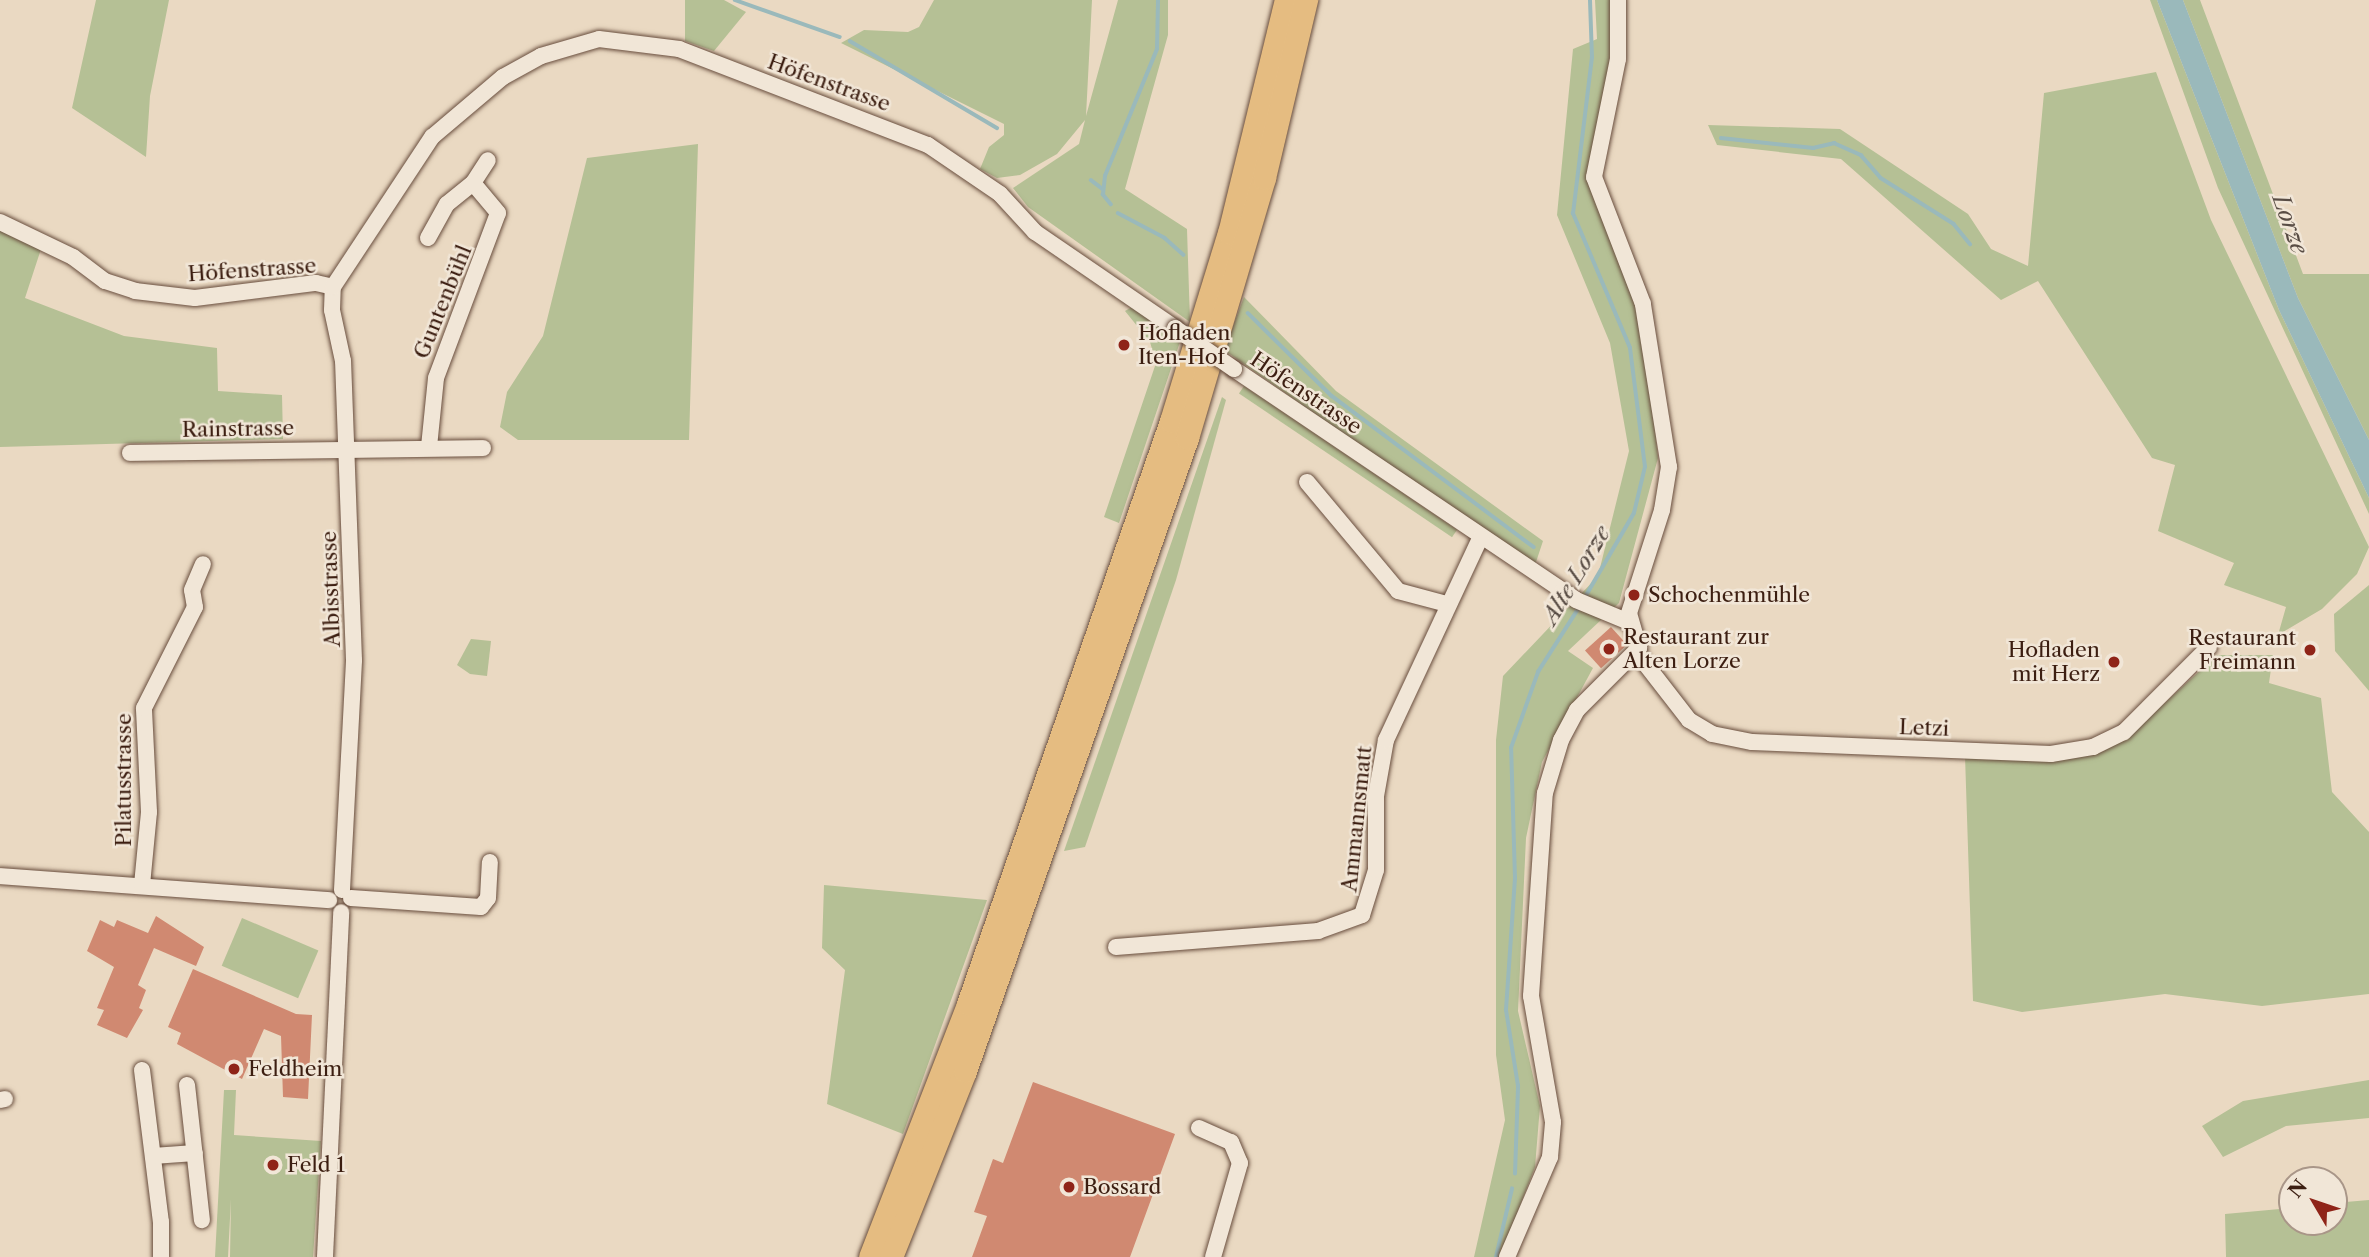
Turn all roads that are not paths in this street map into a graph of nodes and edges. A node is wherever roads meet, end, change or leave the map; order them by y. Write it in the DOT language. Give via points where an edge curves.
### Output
graph roads {
  1 [pos="1286,0"];
  2 [pos="1306,0"];
  3 [pos="1618,0"];
  4 [pos="488,160"];
  5 [pos="473,183"];
  6 [pos="0,222"];
  7 [pos="428,238"];
  8 [pos="333,287"];
  9 [pos="429,447"];
  10 [pos="348,448"];
  11 [pos="483,448"];
  12 [pos="130,453"];
  13 [pos="1307,482"];
  14 [pos="1480,538"];
  15 [pos="203,564"];
  16 [pos="1447,604"];
  17 [pos="1629,622"];
  18 [pos="2209,647"];
  19 [pos="1637,653"];
  20 [pos="490,862"];
  21 [pos="0,876"];
  22 [pos="142,886"];
  23 [pos="340,896"];
  24 [pos="1116,947"];
  25 [pos="142,1070"];
  26 [pos="187,1085"];
  27 [pos="1199,1128"];
  28 [pos="195,1153"];
  29 [pos="153,1156"];
  30 [pos="202,1220"];
  31 [pos="161,1257"];
  32 [pos="325,1257"];
  33 [pos="870,1257"];
  34 [pos="891,1257"];
  35 [pos="1213,1257"];
  36 [pos="1507,1257"];
  1 -- 33 [label="highway" via="1229,233 1167,433 963,1015"];
  2 -- 34 [label="highway" via="1264,178 1187,438 965,1071"];
  3 -- 17 [label="street" via="1618,59 1594,177 1643,304 1670,467"];
  4 -- 5 [label="street, Guntenbühl"];
  5 -- 7 [label="street, Guntenbühl" via="447,204"];
  5 -- 9 [label="street, Guntenbühl" via="498,213 498,224 436,378"];
  6 -- 8 [label="street, Höfenstrasse" via="73,257 105,281 135,291 195,298 316,283"];
  8 -- 10 [label="street, Albisstrasse"];
  8 -- 14 [label="street, Höfenstrasse, bridge" via="358,257 412,166 463,108 541,56 599,39 633,39 679,49 928,145 1000,194 1035,232"];
  9 -- 10 [label="street, Rainstrasse"];
  9 -- 11 [label="street, Rainstrasse"];
  10 -- 12 [label="street, Rainstrasse"];
  10 -- 23 [label="street, Albisstrasse" via="354,660"];
  13 -- 16 [label="street" via="1398,592"];
  14 -- 16 [label="street, Ammannsmatt"];
  14 -- 17 [label="street, Höfenstrasse" via="1576,600"];
  15 -- 22 [label="street, Pilatusstrasse" via="191,590 195,607 144,708 149,813"];
  16 -- 24 [label="street, Ammannsmatt" via="1386,740 1376,796 1376,870 1362,915 1318,931"];
  17 -- 19 [label="street" via="1639,640"];
  18 -- 19 [label="street, Letzi" via="2124,732 2093,747 2051,754 1752,741 1712,734 1689,720"];
  19 -- 36 [label="street" via="1577,710 1561,740 1545,793 1531,996 1553,1122 1549,1157"];
  20 -- 23 [label="street" via="488,898 481,907"];
  21 -- 22 [label="street"];
  22 -- 23 [label="street"];
  23 -- 32 [label="street"];
  25 -- 29 [label="street"];
  26 -- 28 [label="street"];
  27 -- 35 [label="street" via="1231,1142 1240,1163"];
  28 -- 29 [label="street"];
  28 -- 30 [label="street"];
  29 -- 31 [label="street"];
}
